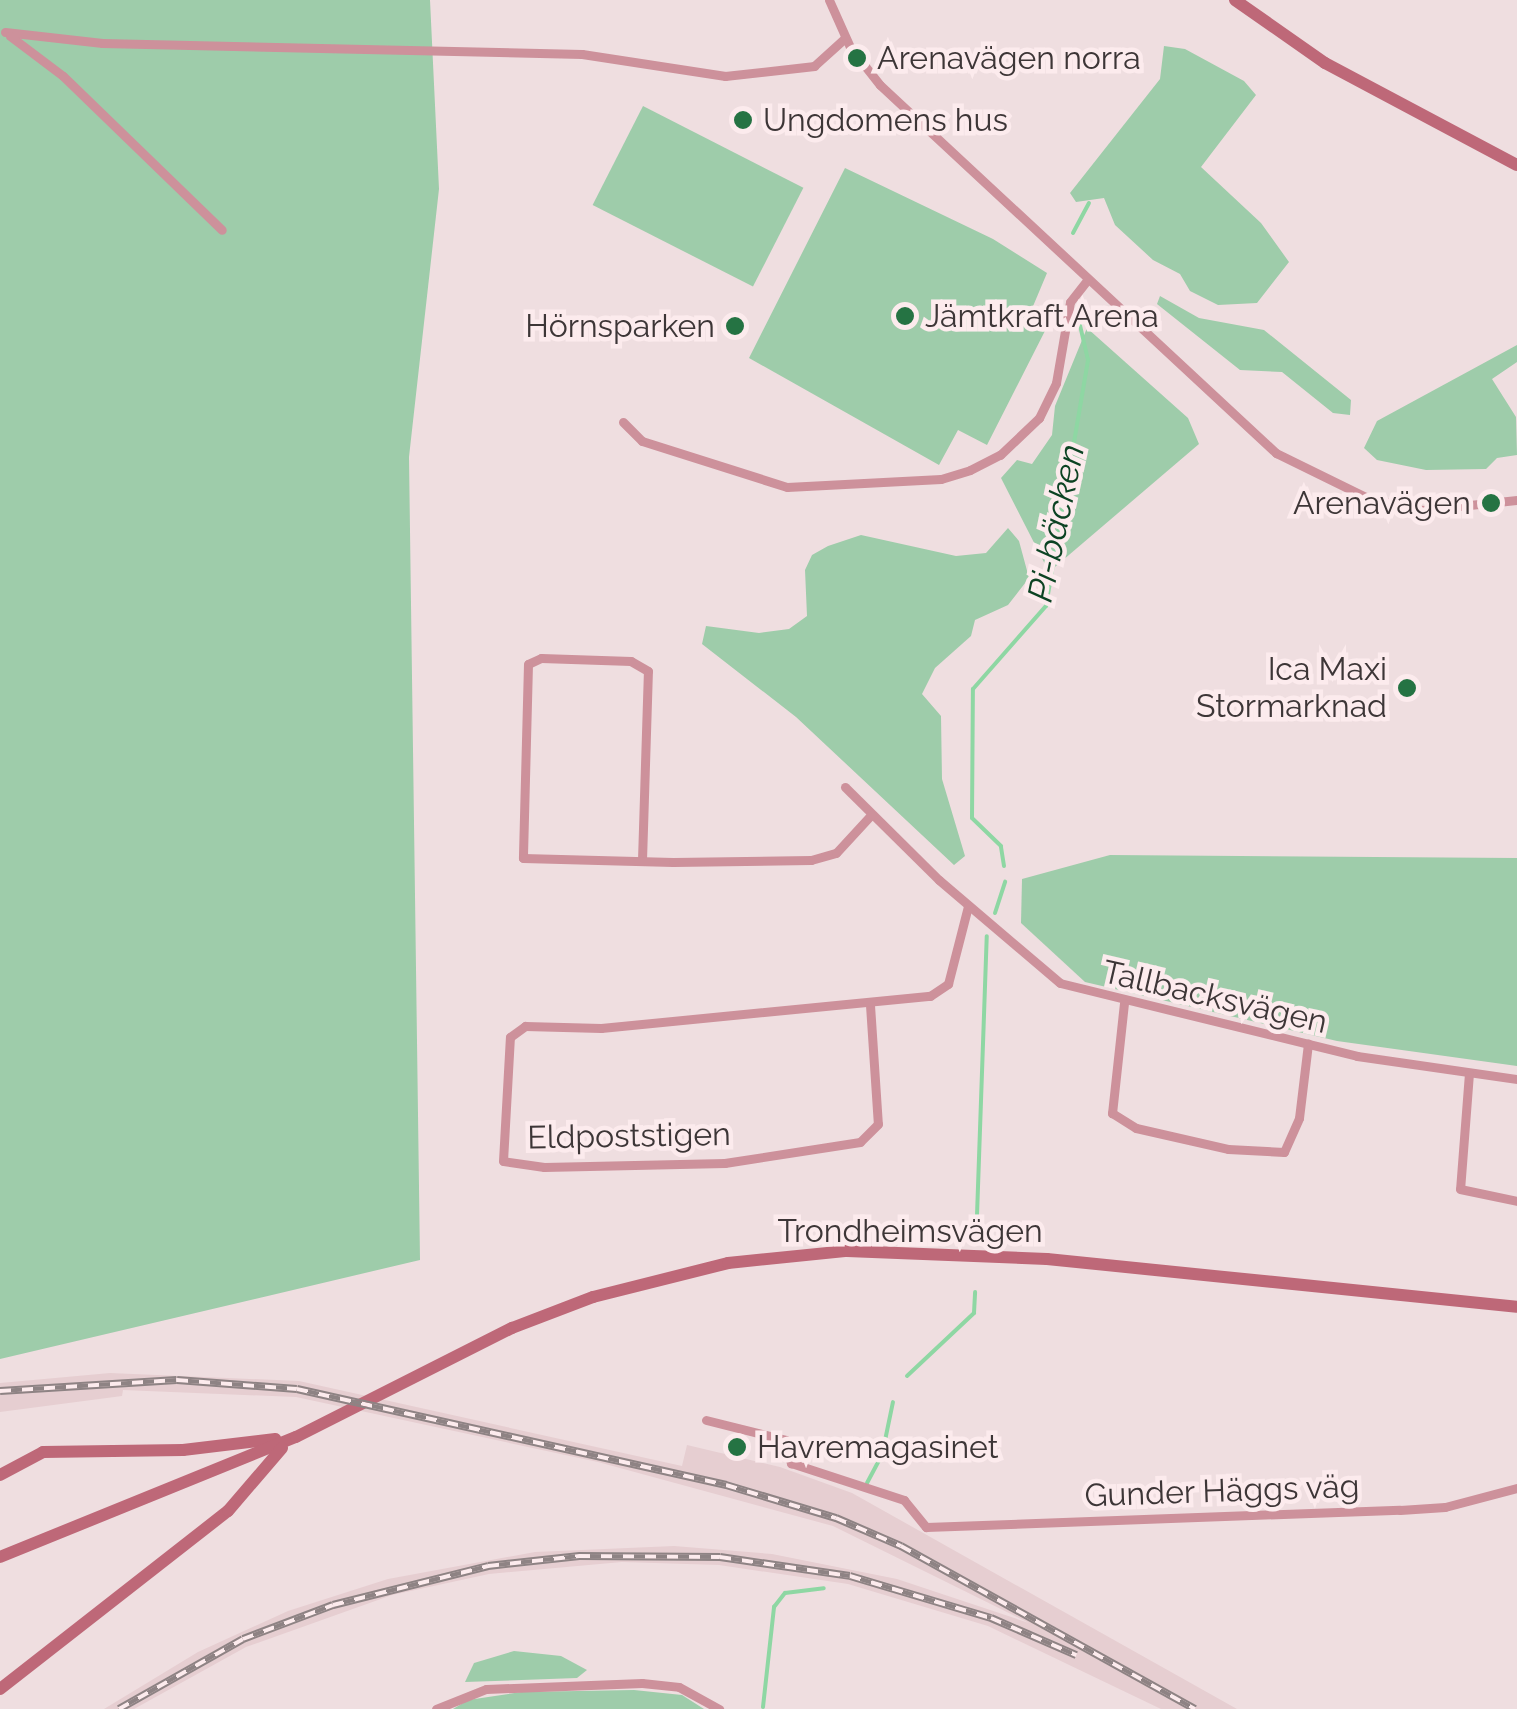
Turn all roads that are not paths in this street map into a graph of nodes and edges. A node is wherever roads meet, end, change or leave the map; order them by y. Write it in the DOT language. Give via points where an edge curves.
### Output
graph roads {
  1 [pos="828,0"];
  2 [pos="1235,0"];
  3 [pos="2,30"];
  4 [pos="845,38"];
  5 [pos="1517,165"];
  6 [pos="222,230"];
  7 [pos="1088,279"];
  8 [pos="623,422"];
  9 [pos="1517,500"];
  10 [pos="845,787"];
  11 [pos="871,815"];
  12 [pos="642,860"];
  13 [pos="965,911"];
  14 [pos="1124,1002"];
  15 [pos="870,1006"];
  16 [pos="1308,1044"];
  17 [pos="1470,1073"];
  18 [pos="1517,1079"];
  19 [pos="1517,1201"];
  20 [pos="1517,1307"];
  21 [pos="706,1420"];
  22 [pos="302,1434"];
  23 [pos="0,1475"];
  24 [pos="1517,1488"];
  25 [pos="0,1557"];
  26 [pos="0,1689"];
  27 [pos="436,1709"];
  28 [pos="719,1709"];
  1 -- 4 [label="street"];
  2 -- 5 [label="main road" via="1325,63"];
  3 -- 4 [label="street" via="102,44 582,54 725,76 814,66"];
  3 -- 6 [label="street" via="63,76"];
  4 -- 7 [label="street" via="880,84"];
  7 -- 8 [label="street" via="1070,302 1056,383 1038,418 1000,455 941,479 787,486 642,441"];
  7 -- 9 [label="street" via="1240,425 1314,476 1422,510"];
  10 -- 11 [label="street, Tallbacksvägen"];
  11 -- 12 [label="street" via="836,853 811,860"];
  11 -- 13 [label="street, Tallbacksvägen"];
  12 -- 12 [label="street" via="523,858 528,664 541,658 631,661 648,670"];
  13 -- 14 [label="street, Tallbacksvägen" via="1060,983"];
  13 -- 15 [label="street, Eldpoststigen" via="948,984 930,996"];
  14 -- 16 [label="street, Tallbacksvägen"];
  14 -- 16 [label="street" via="1112,1113 1136,1128 1228,1149 1284,1152 1300,1118"];
  15 -- 15 [label="street, Eldpoststigen" via="601,1028 525,1026 510,1037 503,1161 544,1167 724,1163 860,1142 878,1124"];
  16 -- 17 [label="street, Tallbacksvägen"];
  17 -- 18 [label="street, Tallbacksvägen"];
  17 -- 19 [label="street" via="1460,1189"];
  20 -- 22 [label="main road, Trondheimsvägen" via="1093,1262 804,1253 714,1266 594,1297 496,1335"];
  21 -- 24 [label="street, Gunder Häggs väg" via="786,1440 790,1463 904,1500 926,1528 1400,1510"];
  22 -- 23 [label="main road" via="202,1449 44,1452"];
  22 -- 25 [label="main road, Trondheimsvägen"];
  22 -- 26 [label="main road" via="268,1458 228,1510"];
  27 -- 28 [label="street" via="486,1690 642,1683 679,1687"];
}
